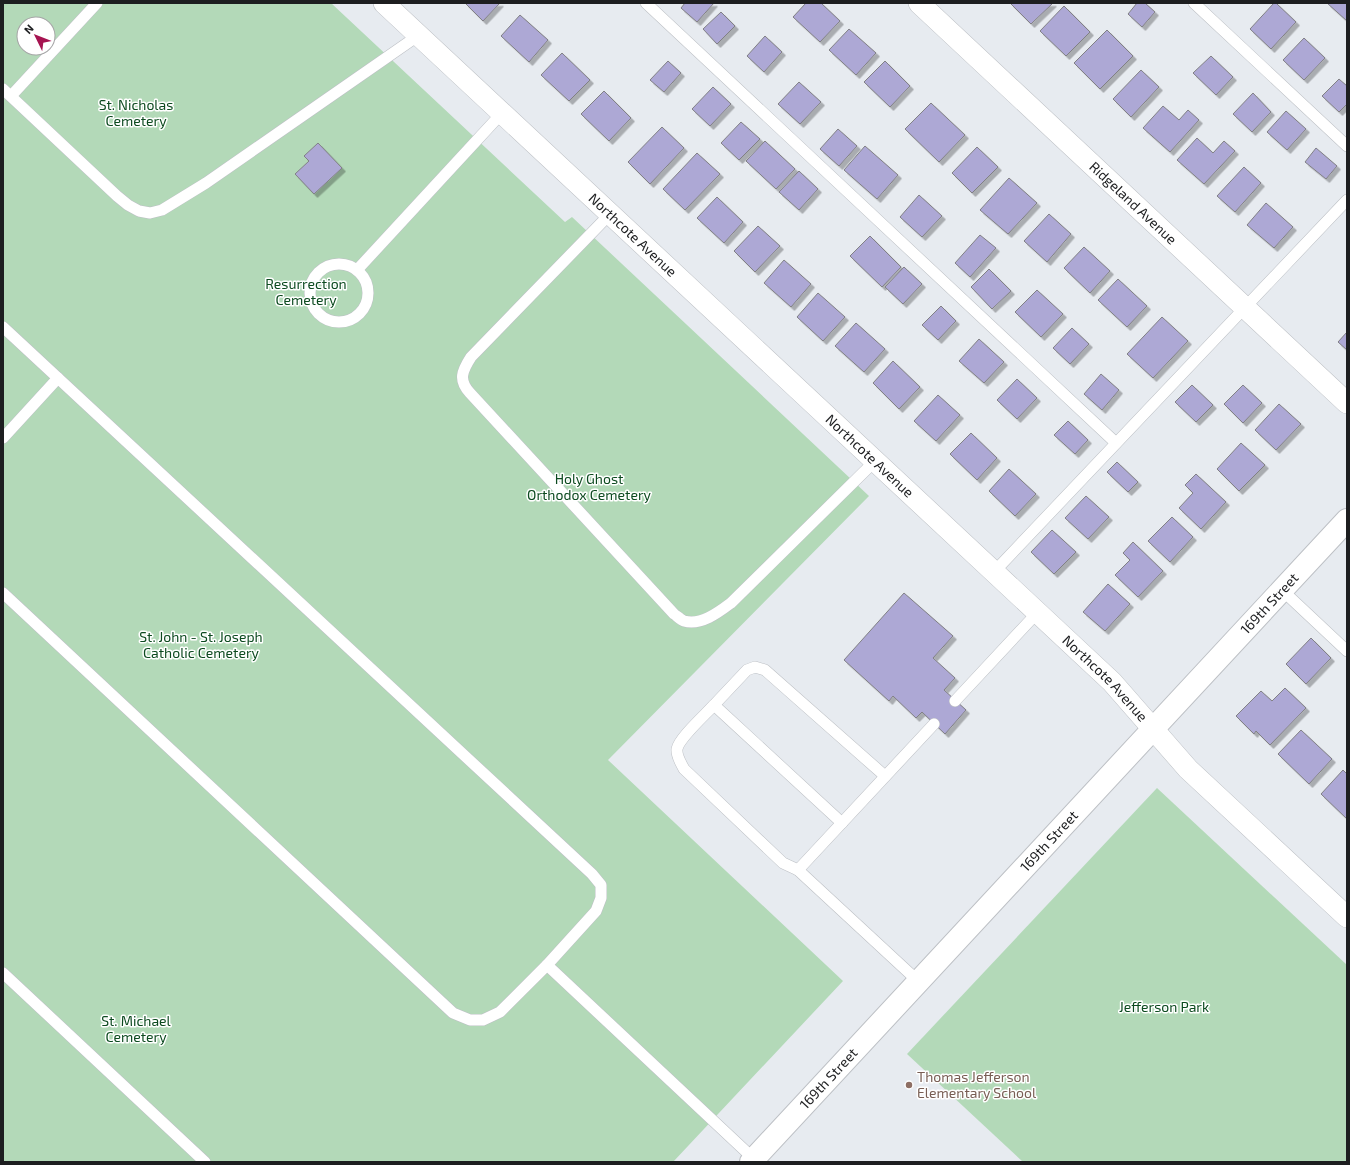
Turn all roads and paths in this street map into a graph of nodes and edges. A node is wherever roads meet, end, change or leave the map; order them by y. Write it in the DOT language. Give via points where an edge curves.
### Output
graph roads {
  1 [pos="97,3"];
  2 [pos="384,3"];
  3 [pos="646,3"];
  4 [pos="919,3"];
  5 [pos="1194,3"];
  6 [pos="419,35"];
  7 [pos="7,92"];
  8 [pos="502,113"];
  9 [pos="1347,146"];
  10 [pos="1347,200"];
  11 [pos="610,214"];
  12 [pos="357,270"];
  13 [pos="1245,308"];
  14 [pos="3,327"];
  15 [pos="58,378"];
  16 [pos="1347,403"];
  17 [pos="3,438"];
  18 [pos="1116,443"];
  19 [pos="875,462"];
  20 [pos="1347,520"];
  21 [pos="994,572"];
  22 [pos="1282,590"];
  23 [pos="3,593"];
  24 [pos="1037,613"];
  25 [pos="1347,651"];
  26 [pos="955,701"];
  27 [pos="714,705"];
  28 [pos="934,724"];
  29 [pos="1154,729"];
  30 [pos="885,776"];
  31 [pos="842,823"];
  32 [pos="798,870"];
  33 [pos="1347,917"];
  34 [pos="546,965"];
  35 [pos="3,973"];
  36 [pos="919,982"];
  37 [pos="752,1160"];
  38 [pos="205,1162"];
  1 -- 7 [label="lane"];
  2 -- 6 [label="street, Northcote Avenue"];
  3 -- 18 [label="lane"];
  4 -- 13 [label="street, Ridgeland Avenue"];
  5 -- 9 [label="lane"];
  6 -- 7 [label="lane" via="206,183 162,210 150,213 139,211 117,196"];
  6 -- 8 [label="street, Northcote Avenue"];
  8 -- 11 [label="street, Northcote Avenue"];
  8 -- 12 [label="lane"];
  10 -- 13 [label="lane"];
  11 -- 19 [label="street, Northcote Avenue"];
  11 -- 19 [label="lane" via="471,357 465,367 463,386 674,614 683,621 694,622 705,619 731,603"];
  12 -- 12 [label="lane" via="336,264 323,268 316,274 311,286 310,300 319,315 336,322 354,318 361,312 368,295 367,286"];
  13 -- 16 [label="street, Ridgeland Avenue"];
  13 -- 18 [label="lane"];
  14 -- 15 [label="lane"];
  15 -- 17 [label="lane"];
  15 -- 34 [label="lane" via="601,885 601,898 596,911"];
  18 -- 21 [label="lane"];
  19 -- 21 [label="street, Northcote Avenue"];
  20 -- 22 [label="street, 169th Street"];
  21 -- 24 [label="street, Northcote Avenue"];
  22 -- 25 [label="lane"];
  22 -- 29 [label="street, 169th Street"];
  23 -- 34 [label="lane" via="453,1013 470,1020 483,1020 500,1012"];
  24 -- 26 [label="lane"];
  24 -- 29 [label="street, Northcote Avenue" via="1112,682"];
  27 -- 30 [label="lane" via="747,670 755,667 765,670"];
  27 -- 31 [label="lane"];
  27 -- 32 [label="lane" via="682,739 677,749 678,759 684,769 783,863"];
  28 -- 30 [label="lane"];
  29 -- 33 [label="street, Northcote Avenue" via="1188,769"];
  29 -- 36 [label="street, 169th Street"];
  30 -- 31 [label="lane"];
  31 -- 32 [label="lane"];
  32 -- 36 [label="lane"];
  34 -- 37 [label="lane"];
  35 -- 38 [label="lane"];
  36 -- 37 [label="street, 169th Street"];
}
